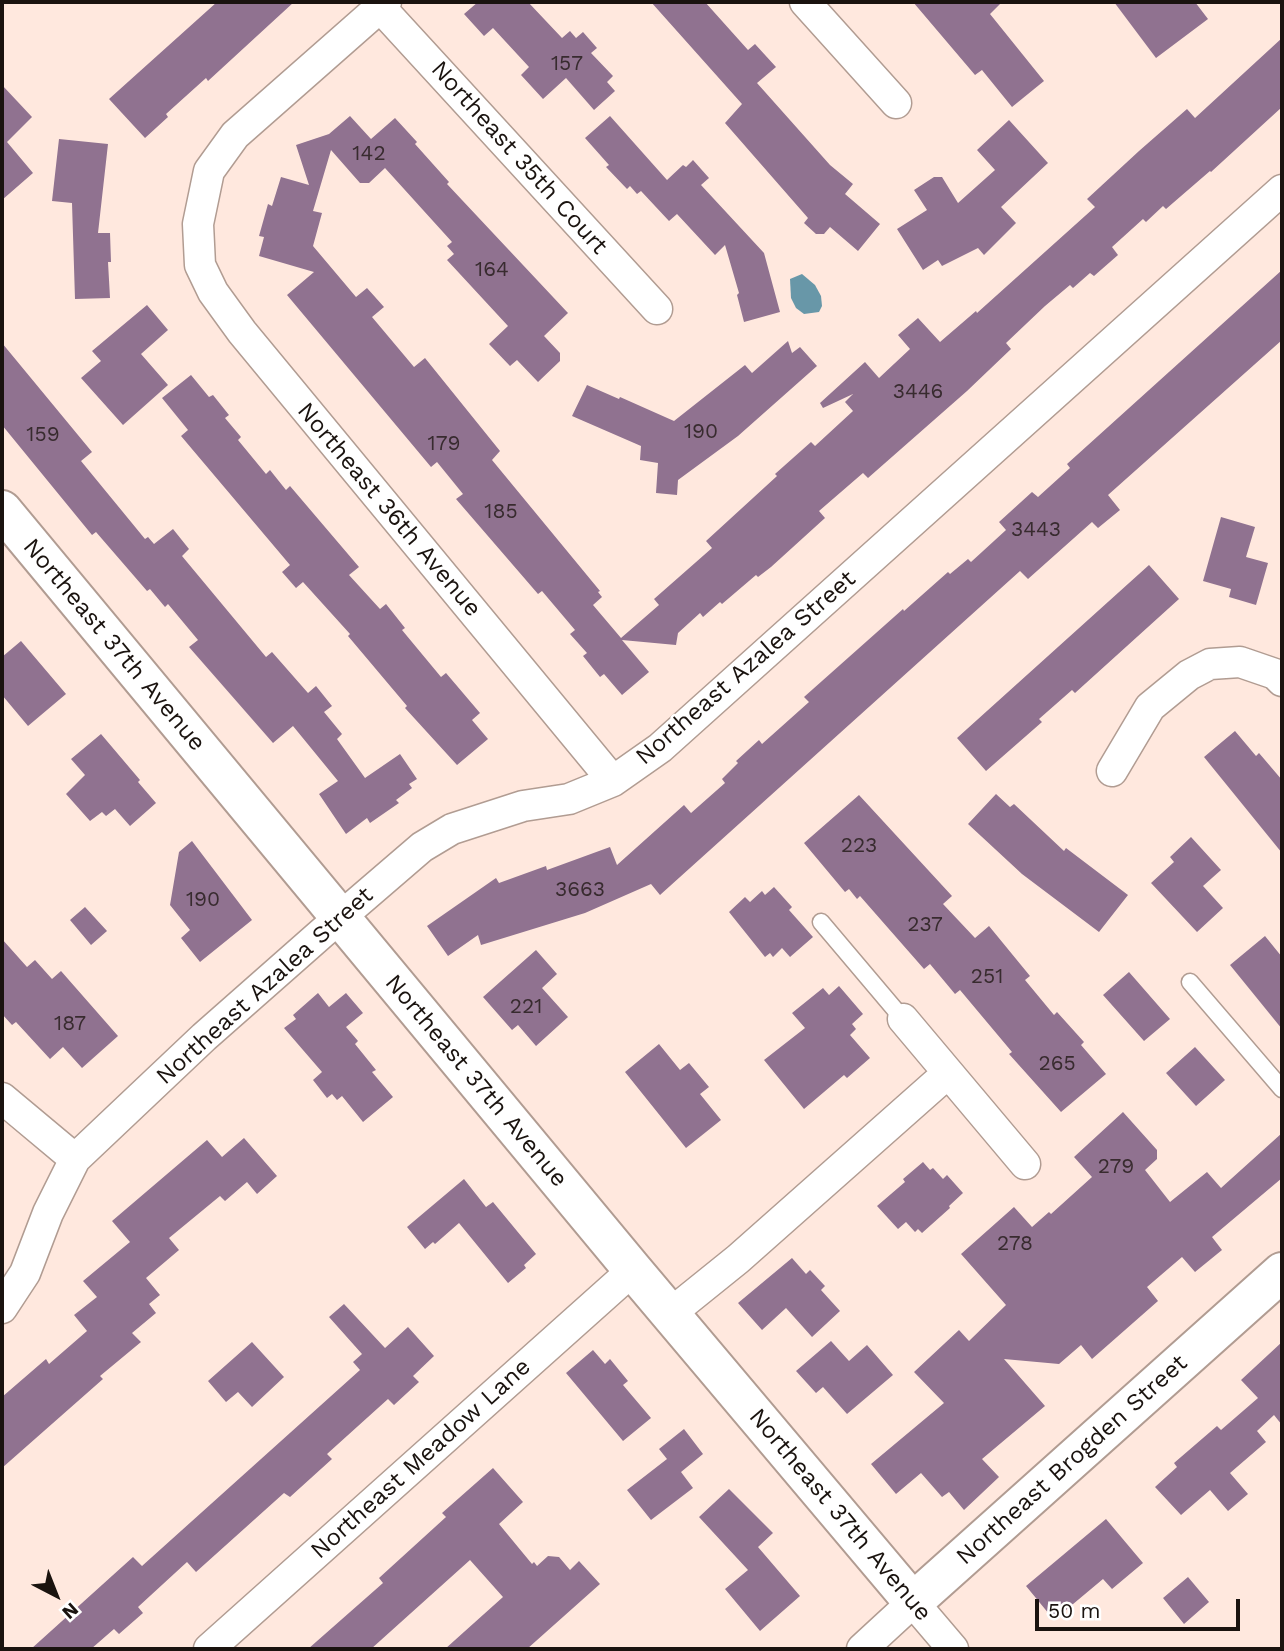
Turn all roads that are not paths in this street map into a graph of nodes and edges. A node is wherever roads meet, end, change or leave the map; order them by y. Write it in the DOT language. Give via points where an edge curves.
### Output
graph roads {
  1 [pos="805,2"];
  2 [pos="383,4"];
  3 [pos="896,103"];
  4 [pos="1282,190"];
  5 [pos="657,310"];
  6 [pos="2,510"];
  7 [pos="1282,681"];
  8 [pos="1112,771"];
  9 [pos="613,781"];
  10 [pos="340,918"];
  11 [pos="821,922"];
  12 [pos="1190,982"];
  13 [pos="903,1019"];
  14 [pos="948,1073"];
  15 [pos="1282,1089"];
  16 [pos="2,1098"];
  17 [pos="75,1159"];
  18 [pos="1025,1164"];
  19 [pos="633,1270"];
  20 [pos="1282,1272"];
  21 [pos="2,1308"];
  22 [pos="671,1313"];
  23 [pos="914,1602"];
  24 [pos="209,1649"];
  25 [pos="862,1649"];
  26 [pos="953,1649"];
  1 -- 3 [label="street"];
  2 -- 5 [label="street, Northeast 35th Court"];
  2 -- 9 [label="street, Northeast 36th Avenue" via="235,135 209,171 198,224 200,265 242,332"];
  4 -- 9 [label="street, Northeast Azalea Street" via="660,748"];
  6 -- 10 [label="street, Northeast 37th Avenue"];
  7 -- 8 [label="street" via="1240,662 1210,664 1189,674 1150,708"];
  9 -- 10 [label="street, Northeast Azalea Street" via="569,799 523,806 452,830 422,847"];
  10 -- 17 [label="street, Northeast Azalea Street"];
  10 -- 19 [label="street, Northeast 37th Avenue"];
  11 -- 13 [label="lane"];
  12 -- 15 [label="lane"];
  13 -- 14 [label="street"];
  14 -- 18 [label="street"];
  14 -- 22 [label="street"];
  16 -- 17 [label="street"];
  17 -- 21 [label="street, Northeast Azalea Street" via="25,1273"];
  19 -- 22 [label="street, Northeast 37th Avenue"];
  19 -- 24 [label="street, Northeast Meadow Lane"];
  20 -- 23 [label="street, Northeast Brogden Street"];
  22 -- 23 [label="street, Northeast 37th Avenue"];
  23 -- 25 [label="street, Northeast Brogden Street"];
  23 -- 26 [label="street, Northeast 37th Avenue"];
}
